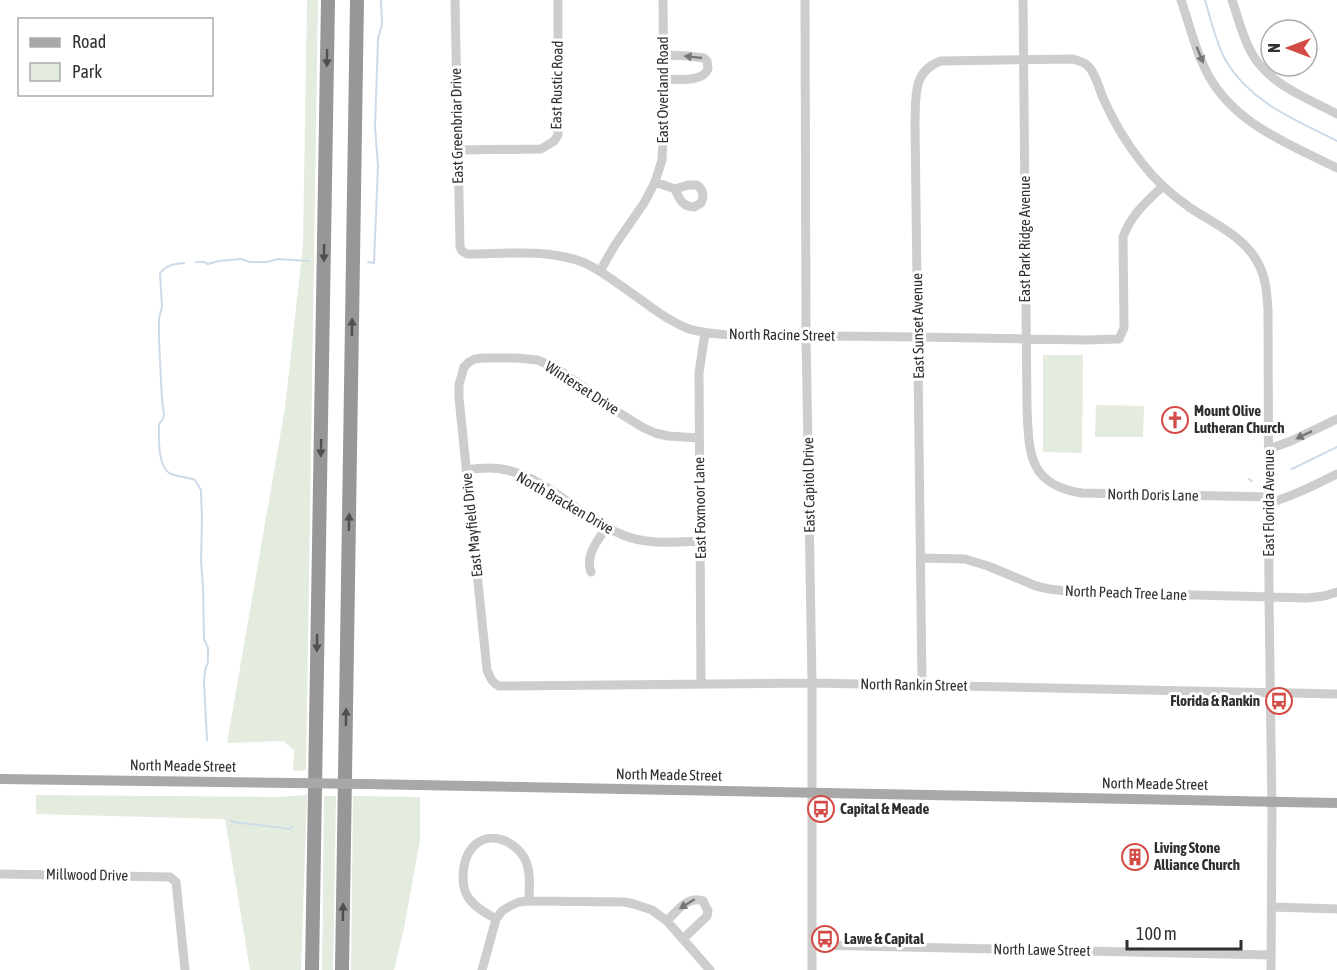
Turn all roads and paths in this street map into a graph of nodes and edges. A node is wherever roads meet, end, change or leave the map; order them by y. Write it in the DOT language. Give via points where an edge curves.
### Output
graph roads {
  1 [pos="328,0"];
  2 [pos="357,0"];
  3 [pos="454,0"];
  4 [pos="558,0"];
  5 [pos="663,0"];
  6 [pos="805,0"];
  7 [pos="1023,0"];
  8 [pos="1181,0"];
  9 [pos="1232,0"];
  10 [pos="663,55"];
  11 [pos="1023,59"];
  12 [pos="664,79"];
  13 [pos="1337,114"];
  14 [pos="457,150"];
  15 [pos="1337,168"];
  16 [pos="655,182"];
  17 [pos="1163,186"];
  18 [pos="675,189"];
  19 [pos="461,251"];
  20 [pos="600,271"];
  21 [pos="705,333"];
  22 [pos="806,335"];
  23 [pos="919,337"];
  24 [pos="1027,339"];
  25 [pos="464,368"];
  26 [pos="1337,419"];
  27 [pos="699,438"];
  28 [pos="1269,448"];
  29 [pos="466,470"];
  30 [pos="1337,474"];
  31 [pos="1042,475"];
  32 [pos="1269,500"];
  33 [pos="606,528"];
  34 [pos="700,541"];
  35 [pos="920,558"];
  36 [pos="591,572"];
  37 [pos="1337,592"];
  38 [pos="1269,597"];
  39 [pos="493,681"];
  40 [pos="812,683"];
  41 [pos="701,684"];
  42 [pos="922,685"];
  43 [pos="1270,692"];
  44 [pos="1337,694"];
  45 [pos="0,779"];
  46 [pos="813,792"];
  47 [pos="1272,802"];
  48 [pos="1337,803"];
  49 [pos="0,874"];
  50 [pos="529,901"];
  51 [pos="1272,907"];
  52 [pos="1337,909"];
  53 [pos="496,919"];
  54 [pos="667,921"];
  55 [pos="683,939"];
  56 [pos="812,945"];
  57 [pos="1271,955"];
  58 [pos="185,970"];
  59 [pos="312,970"];
  60 [pos="342,970"];
  61 [pos="482,970"];
  62 [pos="710,970"];
  63 [pos="812,970"];
  64 [pos="1271,970"];
  1 -- 59 [label="highway, one-way"];
  60 -- 2 [label="highway, one-way"];
  3 -- 14 [label="street, East Greenbriar Drive"];
  4 -- 14 [label="street, East Rustic Road" via="558,135 554,141 536,150"];
  5 -- 10 [label="street, East Overland Road"];
  6 -- 22 [label="street, East Capitol Drive"];
  7 -- 11 [label="street, East Park Ridge Avenue"];
  8 -- 15 [label="street, one-way" via="1203,64 1229,102 1267,132"];
  9 -- 13 [label="street" via="1250,49 1266,71 1285,87"];
  10 -- 12 [label="street, East Overland Road"];
  12 -- 10 [label="street, one-way" via="698,78 705,76 708,69 704,58"];
  11 -- 17 [label="street, East Florida Avenue" via="1073,59 1091,68 1119,129"];
  11 -- 23 [label="street, East Sunset Avenue" via="941,61 928,67 918,83 915,123"];
  11 -- 24 [label="street, East Park Ridge Avenue"];
  12 -- 16 [label="street, East Overland Road" via="663,150"];
  14 -- 19 [label="street, East Greenbriar Drive"];
  16 -- 18 [label="street"];
  16 -- 20 [label="street, East Overland Road"];
  17 -- 24 [label="street, North Racine Street" via="1133,216 1124,237 1124,328 1119,339"];
  17 -- 28 [label="street, East Florida Avenue" via="1238,238 1260,265 1268,310"];
  19 -- 20 [label="street, North Racine Street" via="559,256"];
  20 -- 21 [label="street, North Racine Street" via="673,320"];
  21 -- 22 [label="street, North Racine Street"];
  21 -- 27 [label="street, East Foxmoor Lane" via="699,373"];
  22 -- 23 [label="street, North Racine Street"];
  22 -- 40 [label="street, East Capitol Drive"];
  23 -- 24 [label="street, North Racine Street"];
  23 -- 35 [label="street, East Sunset Avenue"];
  24 -- 31 [label="street, East Park Ridge Avenue" via="1029,444 1031,457"];
  25 -- 27 [label="street, Winterset Drive" via="475,359 537,360 555,367 642,427 668,436"];
  25 -- 29 [label="street, East Mayfield Drive" via="459,398"];
  26 -- 28 [label="street, one-way"];
  27 -- 34 [label="street, East Foxmoor Lane"];
  28 -- 32 [label="street, East Florida Avenue"];
  29 -- 33 [label="street, North Bracken Drive" via="501,469 518,474"];
  29 -- 39 [label="street, East Mayfield Drive" via="487,670"];
  30 -- 32 [label="street, North Doris Lane" via="1284,499"];
  31 -- 32 [label="street, North Doris Lane" via="1053,484 1082,493"];
  32 -- 38 [label="street, East Florida Avenue"];
  33 -- 34 [label="street, North Bracken Drive" via="646,541"];
  33 -- 36 [label="street" via="590,555"];
  34 -- 41 [label="street, East Foxmoor Lane"];
  35 -- 38 [label="street, North Peach Tree Lane" via="965,559 1036,586 1060,590"];
  35 -- 42 [label="street, East Sunset Avenue"];
  37 -- 38 [label="street, North Peach Tree Lane" via="1307,598"];
  38 -- 43 [label="street, East Florida Avenue"];
  39 -- 41 [label="street, North Rankin Street" via="499,686"];
  40 -- 41 [label="street, North Rankin Street"];
  40 -- 42 [label="street, North Rankin Street"];
  40 -- 46 [label="street, East Capitol Drive"];
  42 -- 43 [label="street, North Rankin Street"];
  43 -- 44 [label="street, North Rankin Street"];
  43 -- 47 [label="street, East Florida Avenue"];
  45 -- 46 [label="main road, North Meade Street, bridge"];
  46 -- 47 [label="main road, North Meade Street"];
  46 -- 56 [label="street, East Capitol Drive"];
  47 -- 48 [label="main road, North Meade Street"];
  47 -- 51 [label="street, East Florida Avenue"];
  49 -- 58 [label="street, Millwood Drive" via="173,878"];
  50 -- 53 [label="street" via="510,906"];
  50 -- 53 [label="street" via="528,866 519,850 500,839 478,843 467,855 464,890 473,904"];
  50 -- 54 [label="street" via="624,902 652,910"];
  51 -- 52 [label="street"];
  51 -- 57 [label="street, East Florida Avenue"];
  53 -- 61 [label="street"];
  54 -- 55 [label="street"];
  55 -- 54 [label="street, one-way" via="707,916 704,901 691,900"];
  55 -- 62 [label="street"];
  56 -- 57 [label="street, North Lawe Street"];
  56 -- 63 [label="street, East Capitol Drive"];
  57 -- 64 [label="street, East Florida Avenue"];
}
